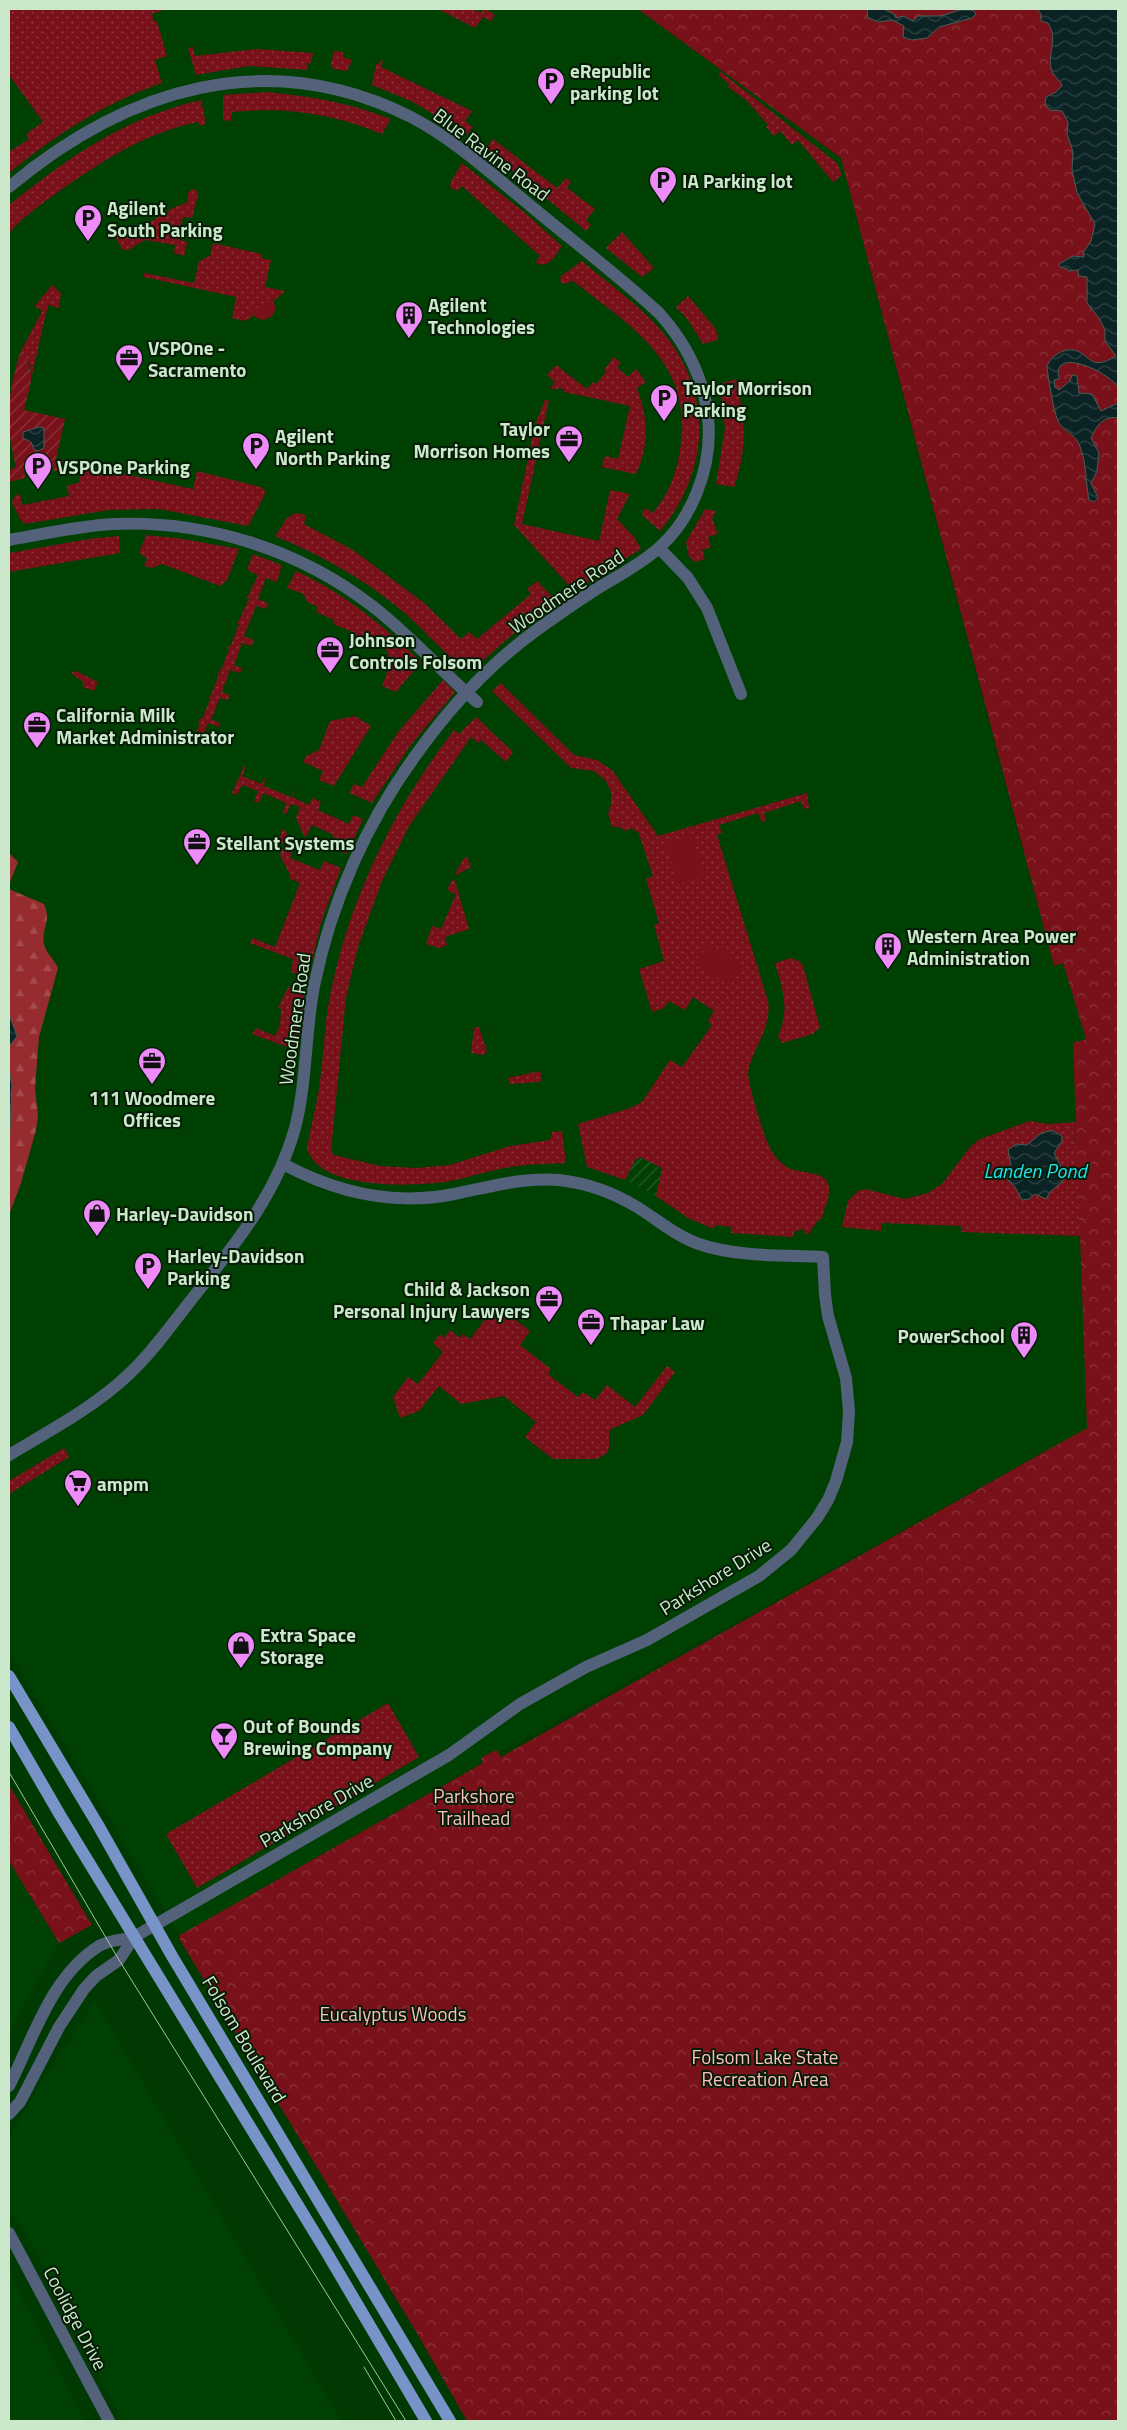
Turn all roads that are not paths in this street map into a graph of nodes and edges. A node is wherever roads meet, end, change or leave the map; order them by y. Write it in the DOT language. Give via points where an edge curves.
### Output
graph roads {
  1 [pos="9,187"];
  2 [pos="9,540"];
  3 [pos="660,549"];
  4 [pos="466,693"];
  5 [pos="741,694"];
  6 [pos="477,702"];
  7 [pos="283,1164"];
  8 [pos="9,1455"];
  9 [pos="9,1676"];
  10 [pos="9,1727"];
  11 [pos="155,1925"];
  12 [pos="134,1937"];
  13 [pos="9,2086"];
  14 [pos="9,2114"];
  15 [pos="9,2233"];
  16 [pos="109,2421"];
  17 [pos="426,2421"];
  18 [pos="450,2421"];
  1 -- 3 [label="street, Blue Ravine Road" via="75,140 126,111 168,95 224,84 270,82 315,86 370,100 413,118 470,156 649,304 675,330 687,350 704,392 709,437 706,460 697,493 685,519"];
  2 -- 4 [label="street" via="87,526 155,525 210,532 256,544 300,562 348,589 392,622"];
  3 -- 4 [label="street, Woodmere Road" via="534,632"];
  3 -- 5 [label="street" via="688,578 708,608"];
  4 -- 6 [label="street"];
  4 -- 7 [label="street, Woodmere Road" via="395,785 366,838 336,906 314,986 302,1095"];
  7 -- 8 [label="street, Woodmere Road" via="261,1208 146,1357 102,1397"];
  7 -- 11 [label="street, Parkshore Drive" via="332,1187 356,1194 405,1199 455,1194 510,1181 561,1181 620,1198 678,1235 699,1244 728,1251 823,1257 824,1295 846,1378 847,1442 836,1481 817,1518 791,1550 759,1576 647,1640 586,1666 520,1704 449,1755"];
  9 -- 11 [label="main road, Folsom Boulevard"];
  10 -- 12 [label="main road"];
  11 -- 12 [label="street, Parkshore Drive"];
  11 -- 18 [label="main road, Folsom Boulevard"];
  12 -- 13 [label="street, Parkshore Drive" via="108,1940 72,1971 52,1997"];
  12 -- 14 [label="street, Parkshore Drive" via="119,1960 84,1989 58,2027 20,2102"];
  12 -- 17 [label="main road"];
  15 -- 16 [label="street, Coolidge Drive"];
}
